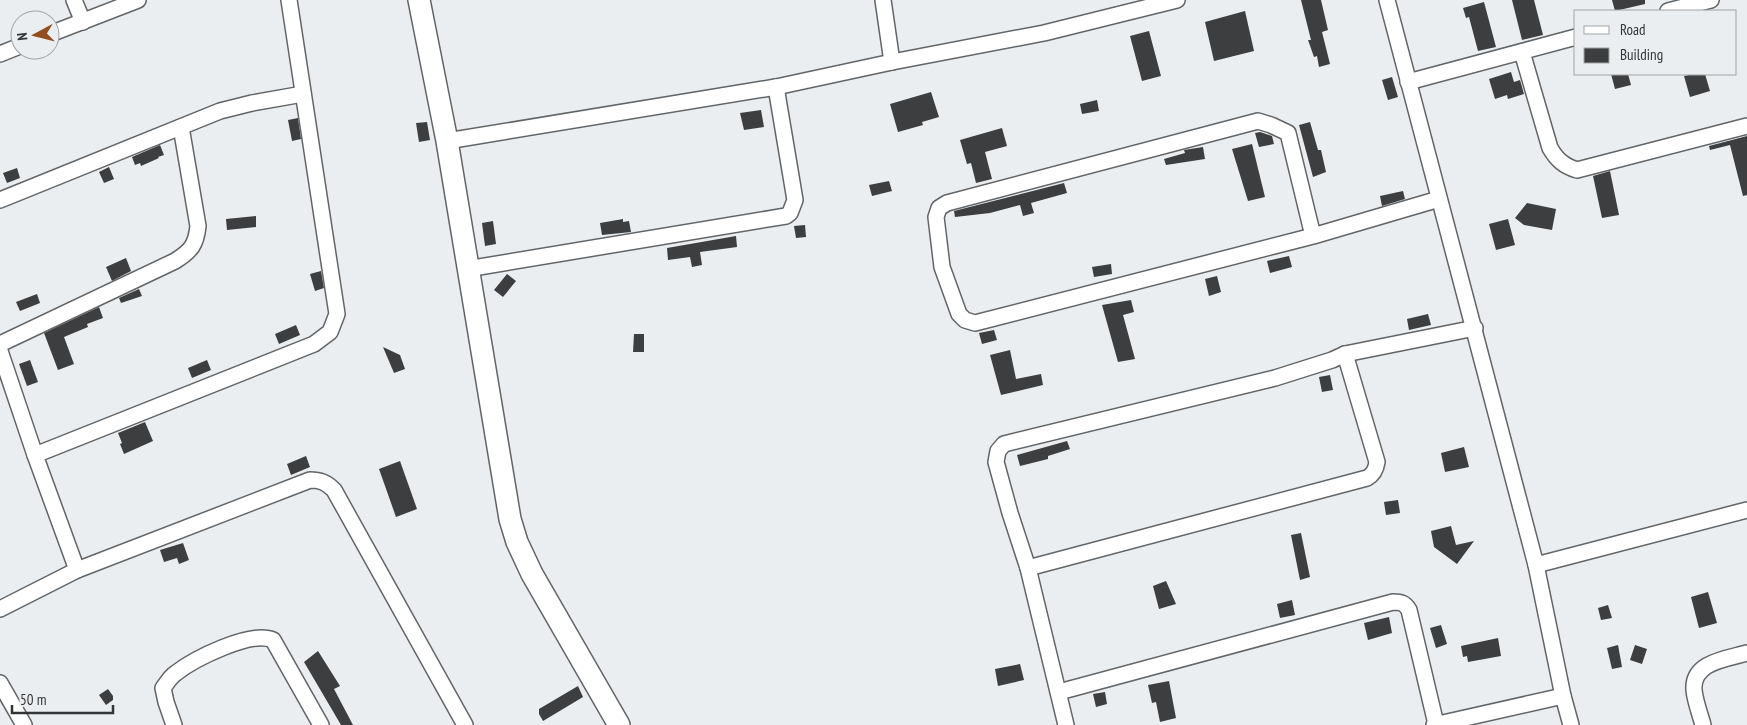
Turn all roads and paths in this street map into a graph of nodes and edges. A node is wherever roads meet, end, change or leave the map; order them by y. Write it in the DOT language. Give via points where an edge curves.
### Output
graph roads {
  1 [pos="74,0"];
  2 [pos="138,0"];
  3 [pos="290,0"];
  4 [pos="419,0"];
  5 [pos="883,0"];
  6 [pos="1177,0"];
  7 [pos="1387,0"];
  8 [pos="1711,0"];
  9 [pos="1672,10"];
  10 [pos="83,22"];
  11 [pos="60,30"];
  12 [pos="1574,38"];
  13 [pos="1522,52"];
  14 [pos="892,62"];
  15 [pos="1408,82"];
  16 [pos="776,87"];
  17 [pos="302,94"];
  18 [pos="1747,126"];
  19 [pos="181,127"];
  20 [pos="447,141"];
  21 [pos="1439,199"];
  22 [pos="0,200"];
  23 [pos="1313,236"];
  24 [pos="467,269"];
  25 [pos="1475,328"];
  26 [pos="0,344"];
  27 [pos="0,351"];
  28 [pos="1345,354"];
  29 [pos="35,455"];
  30 [pos="1747,510"];
  31 [pos="1536,565"];
  32 [pos="1028,568"];
  33 [pos="77,570"];
  34 [pos="0,610"];
  35 [pos="1747,653"];
  36 [pos="0,683"];
  37 [pos="1059,692"];
  38 [pos="1563,696"];
  39 [pos="24,725"];
  40 [pos="174,725"];
  41 [pos="321,725"];
  42 [pos="465,725"];
  43 [pos="619,725"];
  44 [pos="1066,725"];
  45 [pos="1435,725"];
  46 [pos="1571,725"];
  47 [pos="1702,725"];
  1 -- 10 [label="street"];
  2 -- 10 [label="street"];
  3 -- 17 [label="street"];
  4 -- 20 [label="street"];
  5 -- 14 [label="street"];
  6 -- 14 [label="street" via="1044,33"];
  7 -- 15 [label="street"];
  8 -- 9 [label="street"];
  10 -- 11 [label="street"];
  12 -- 13 [label="street"];
  13 -- 15 [label="street"];
  13 -- 18 [label="street" via="1550,148 1555,157 1577,170"];
  14 -- 16 [label="street"];
  15 -- 21 [label="street"];
  16 -- 20 [label="street"];
  16 -- 24 [label="street" via="795,200 786,216"];
  17 -- 19 [label="street" via="237,106"];
  17 -- 29 [label="street" via="337,314 330,332 314,344"];
  19 -- 22 [label="street"];
  19 -- 26 [label="street" via="198,226 192,248 175,261"];
  20 -- 24 [label="street"];
  21 -- 23 [label="street"];
  21 -- 25 [label="street"];
  23 -- 23 [label="street" via="975,323 959,314 942,267 936,217 939,208 947,203 1258,120 1288,133"];
  24 -- 43 [label="street" via="510,519 517,542"];
  25 -- 28 [label="street"];
  25 -- 31 [label="street"];
  27 -- 29 [label="street"];
  28 -- 32 [label="street" via="1377,462 1376,469 1368,478"];
  28 -- 32 [label="street" via="1275,378 1004,444 998,451 996,462"];
  29 -- 33 [label="street"];
  30 -- 31 [label="street"];
  31 -- 38 [label="street"];
  32 -- 37 [label="street"];
  33 -- 34 [label="street"];
  33 -- 42 [label="street" via="310,480 319,480 334,490"];
  35 -- 47 [label="street" via="1710,663 1697,674 1694,689"];
  36 -- 39 [label="street"];
  37 -- 44 [label="street"];
  37 -- 45 [label="street" via="1401,602 1409,610"];
  38 -- 45 [label="street"];
  38 -- 46 [label="street"];
  40 -- 41 [label="street" via="163,688 170,678 224,646 268,638 273,640"];
}
